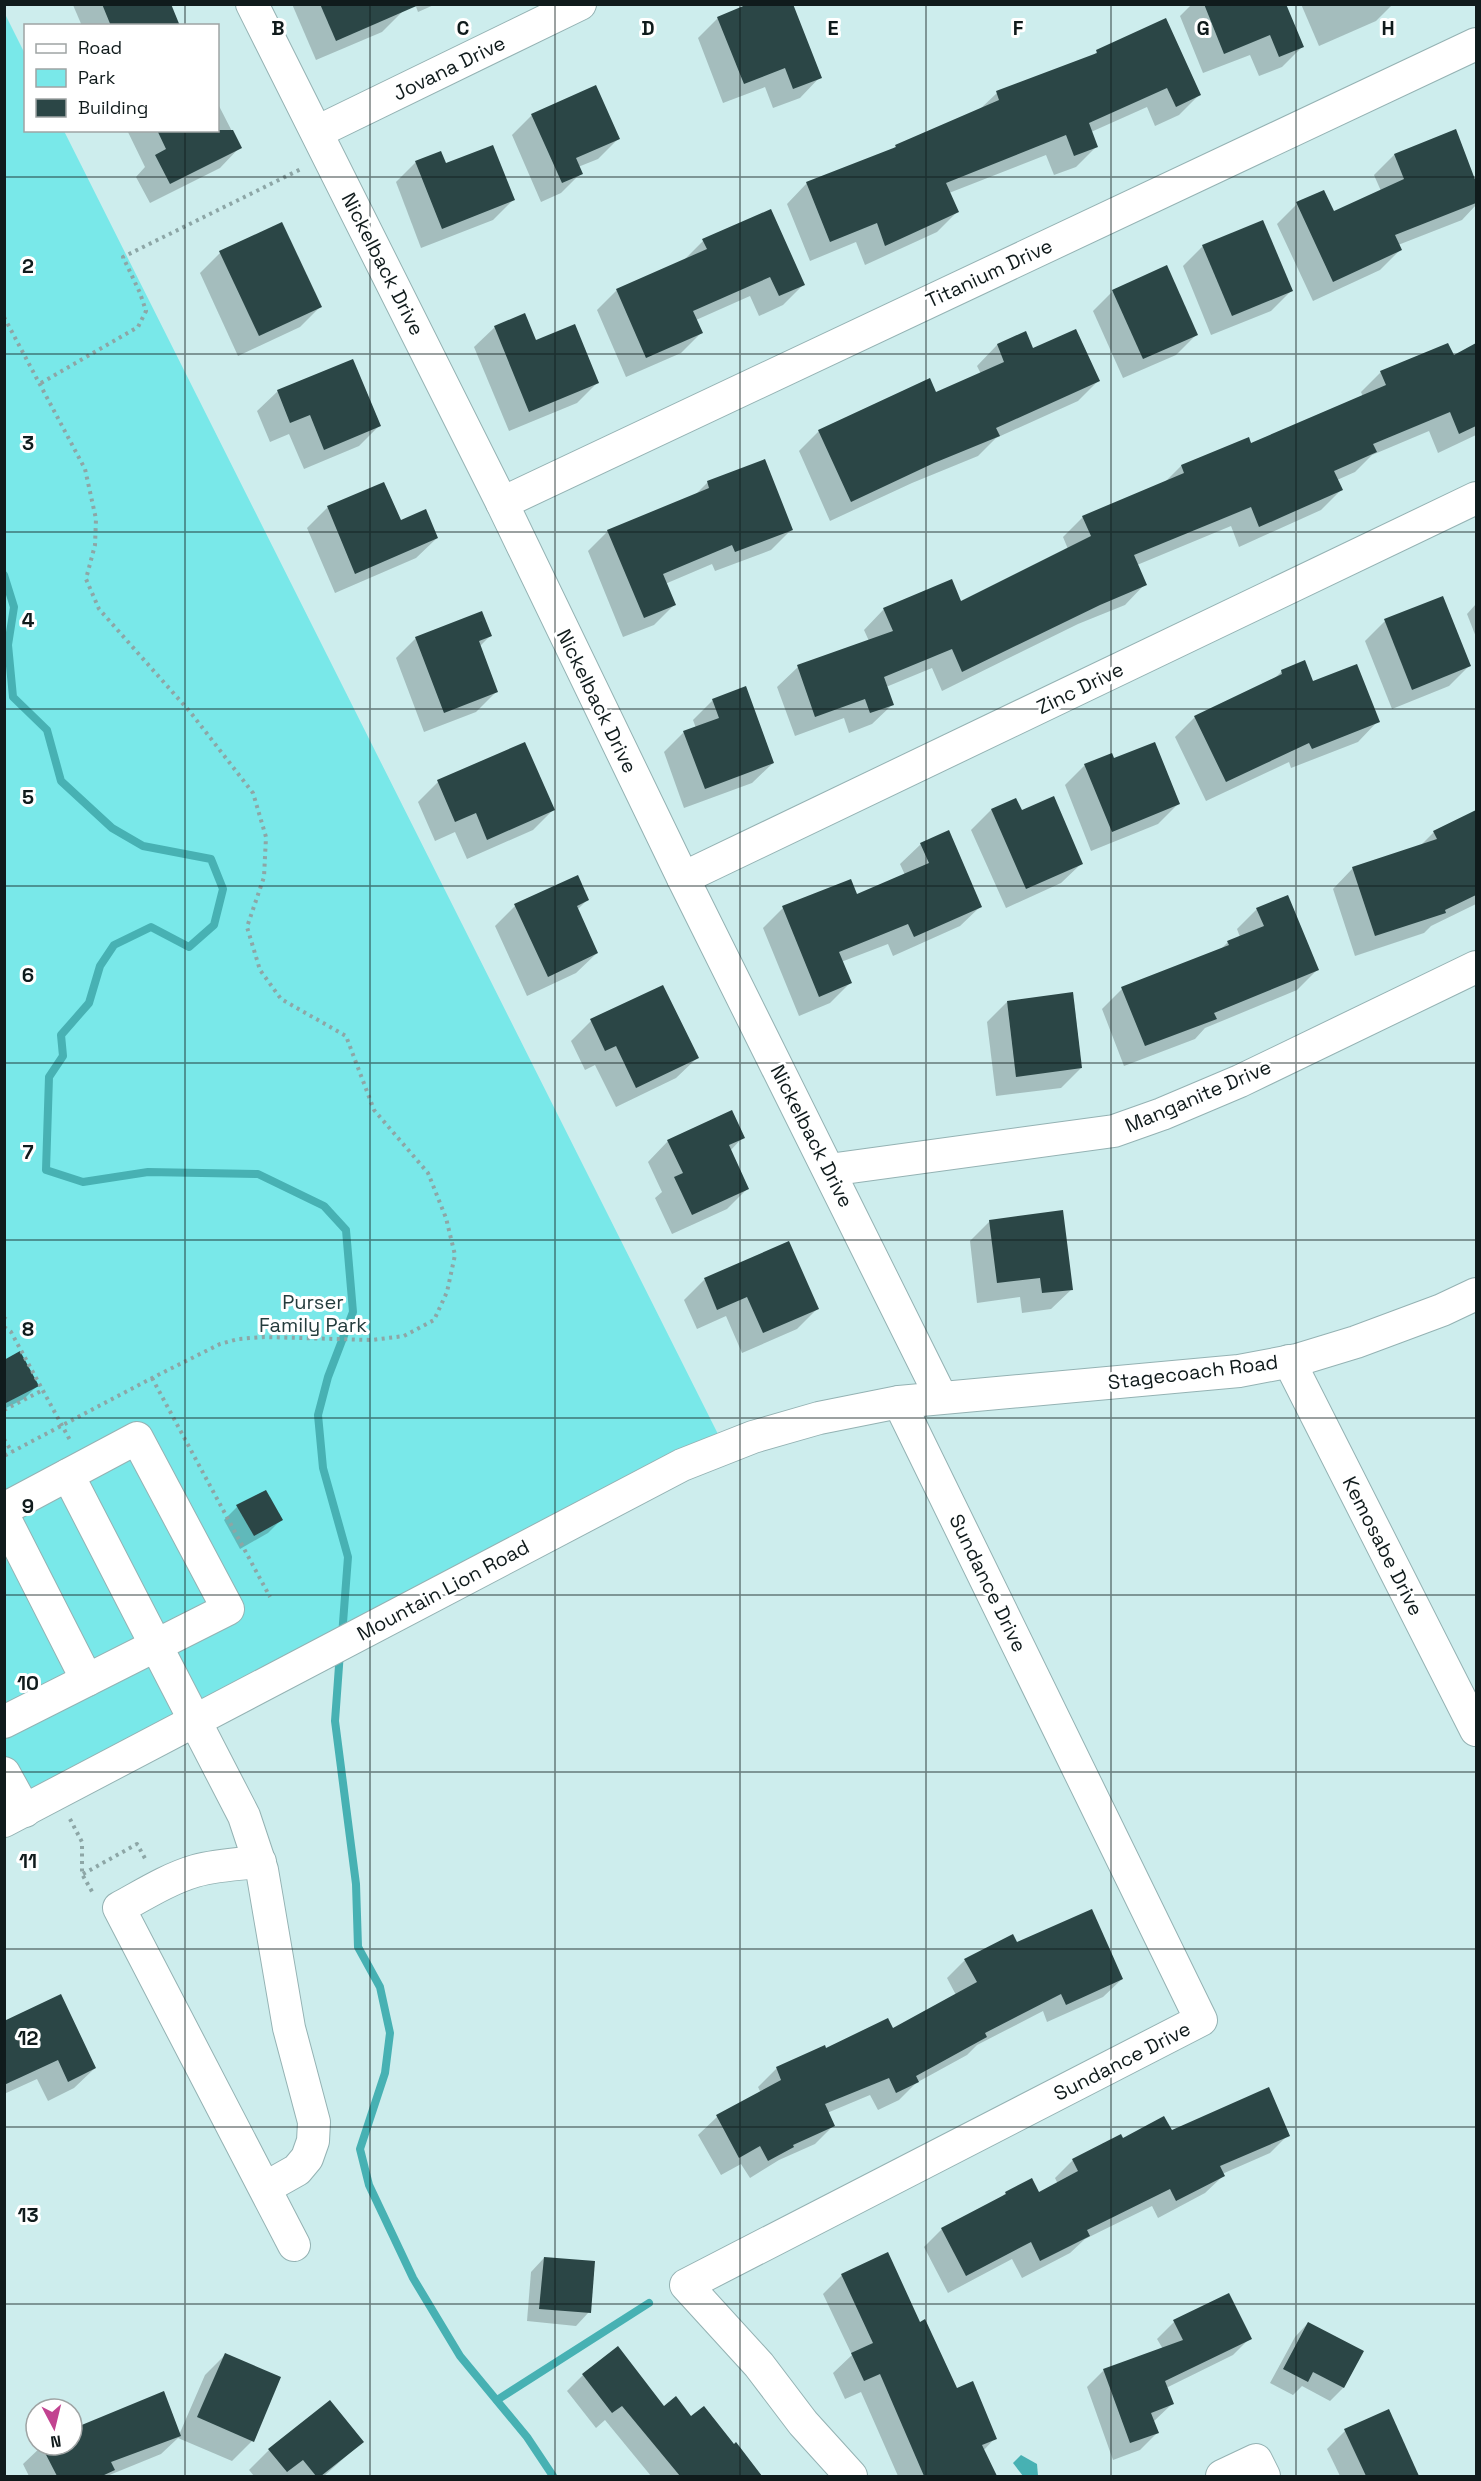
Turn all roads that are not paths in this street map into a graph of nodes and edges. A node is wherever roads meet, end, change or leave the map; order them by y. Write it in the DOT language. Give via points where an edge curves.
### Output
graph roads {
  1 [pos="252,4"];
  2 [pos="580,4"];
  3 [pos="1476,44"];
  4 [pos="322,143"];
  5 [pos="1476,498"];
  6 [pos="502,503"];
  7 [pos="682,878"];
  8 [pos="1476,967"];
  9 [pos="829,1170"];
  10 [pos="1476,1294"];
  11 [pos="1289,1361"];
  12 [pos="941,1397"];
  13 [pos="899,1402"];
  14 [pos="76,1471"];
  15 [pos="4,1509"];
  16 [pos="4,1517"];
  17 [pos="157,1645"];
  18 [pos="87,1680"];
  19 [pos="4,1722"];
  20 [pos="196,1722"];
  21 [pos="1476,1730"];
  22 [pos="4,1773"];
  23 [pos="15,1816"];
  24 [pos="260,1862"];
  25 [pos="265,2188"];
  26 [pos="294,2245"];
  27 [pos="851,2476"];
  28 [pos="1222,2476"];
  29 [pos="1264,2476"];
  1 -- 4 [label="street, Nickelback Drive"];
  2 -- 4 [label="street, Jovana Drive"];
  3 -- 6 [label="street, Titanium Drive"];
  4 -- 6 [label="street, Nickelback Drive"];
  5 -- 7 [label="street, Zinc Drive"];
  6 -- 7 [label="street, Nickelback Drive"];
  7 -- 9 [label="street, Nickelback Drive"];
  8 -- 9 [label="street, Manganite Drive" via="1240,1081 1114,1131"];
  9 -- 12 [label="street, Nickelback Drive"];
  10 -- 11 [label="street, Stagecoach Road" via="1356,1342"];
  11 -- 12 [label="street, Stagecoach Road" via="1239,1371"];
  11 -- 21 [label="street, Kemosabe Drive"];
  12 -- 13 [label="street, Stagecoach Road"];
  13 -- 20 [label="street, Mountain Lion Road" via="764,1433 682,1465"];
  13 -- 27 [label="street, Sundance Drive" via="1201,2020 686,2285"];
  14 -- 15 [label="street"];
  14 -- 17 [label="street"];
  14 -- 17 [label="street" via="137,1438 228,1609"];
  16 -- 18 [label="street"];
  17 -- 18 [label="street"];
  17 -- 20 [label="street"];
  18 -- 19 [label="street"];
  20 -- 23 [label="street, Mountain Lion Road"];
  20 -- 24 [label="street" via="244,1816"];
  22 -- 23 [label="street"];
  24 -- 25 [label="street" via="289,2028 314,2122 307,2158 297,2169"];
  24 -- 25 [label="street" via="195,1871 119,1908"];
  25 -- 26 [label="street"];
  28 -- 29 [label="street" via="1256,2460"];
}
